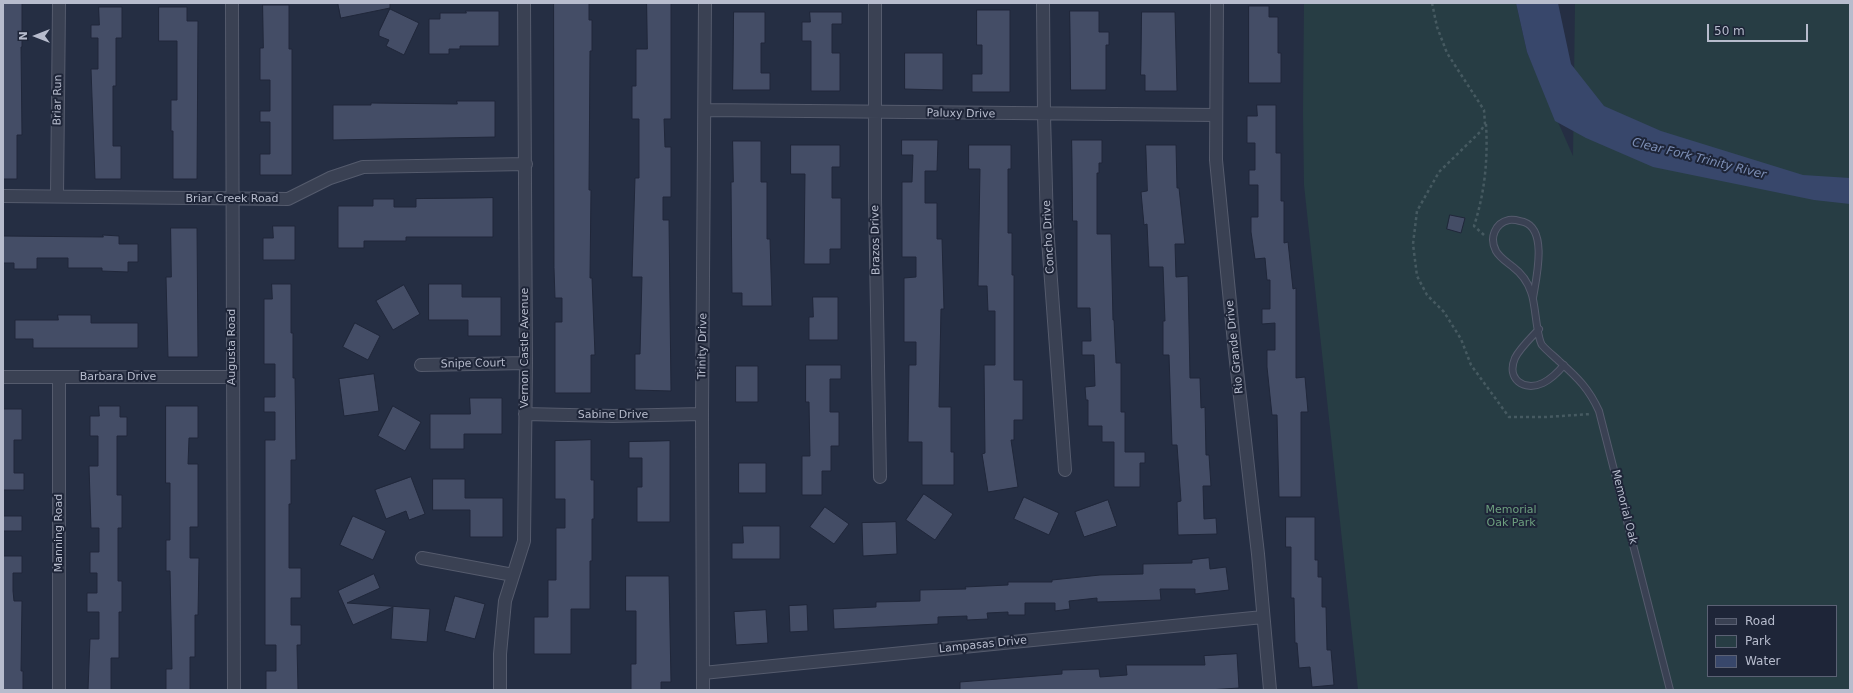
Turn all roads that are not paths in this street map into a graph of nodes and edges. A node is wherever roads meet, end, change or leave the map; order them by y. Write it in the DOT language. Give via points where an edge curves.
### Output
graph roads {
  1 [pos="59,3"];
  2 [pos="232,3"];
  3 [pos="524,3"];
  4 [pos="705,3"];
  5 [pos="875,3"];
  6 [pos="1043,3"];
  7 [pos="1217,3"];
  8 [pos="706,110"];
  9 [pos="875,113"];
  10 [pos="1044,115"];
  11 [pos="1216,115"];
  12 [pos="526,164"];
  13 [pos="3,196"];
  14 [pos="57,196"];
  15 [pos="232,199"];
  16 [pos="1533,298"];
  17 [pos="1538,329"];
  18 [pos="526,363"];
  19 [pos="421,365"];
  20 [pos="1564,365"];
  21 [pos="3,377"];
  22 [pos="58,377"];
  23 [pos="232,377"];
  24 [pos="525,414"];
  25 [pos="702,414"];
  26 [pos="1065,470"];
  27 [pos="880,477"];
  28 [pos="422,558"];
  29 [pos="513,575"];
  30 [pos="1263,617"];
  31 [pos="703,673"];
  32 [pos="59,690"];
  33 [pos="234,690"];
  34 [pos="500,690"];
  35 [pos="703,690"];
  36 [pos="1270,690"];
  37 [pos="1670,690"];
  1 -- 14 [label="street, Briar Run"];
  2 -- 15 [label="street, Augusta Road"];
  3 -- 12 [label="street, Vernon Castle Avenue"];
  4 -- 8 [label="street, Trinity Drive"];
  5 -- 9 [label="street, Brazos Drive"];
  6 -- 10 [label="street, Concho Drive"];
  7 -- 11 [label="street, Rio Grande Drive"];
  8 -- 9 [label="street, Paluxy Drive"];
  8 -- 25 [label="street, Trinity Drive"];
  9 -- 10 [label="street, Paluxy Drive"];
  9 -- 27 [label="street, Brazos Drive"];
  10 -- 11 [label="street, Paluxy Drive"];
  10 -- 26 [label="street, Concho Drive" via="1047,226"];
  11 -- 30 [label="street, Rio Grande Drive" via="1217,168"];
  12 -- 15 [label="street, Briar Creek Road" via="363,167 330,178 288,199"];
  12 -- 18 [label="street, Vernon Castle Avenue"];
  13 -- 14 [label="street, Briar Creek Road"];
  14 -- 15 [label="street, Briar Creek Road"];
  15 -- 23 [label="street, Augusta Road"];
  16 -- 16 [label="lane" via="1523,278 1495,250 1493,236 1502,222 1517,220 1527,223 1538,236"];
  16 -- 17 [label="lane"];
  17 -- 20 [label="lane, Memorial Oak" via="1542,344"];
  17 -- 20 [label="lane" via="1516,356 1512,371 1514,379 1520,383 1543,383"];
  18 -- 19 [label="street, Snipe Court"];
  18 -- 24 [label="street, Vernon Castle Avenue"];
  20 -- 37 [label="lane, Memorial Oak" via="1580,378 1592,394 1599,411"];
  21 -- 22 [label="street, Barbara Drive"];
  22 -- 23 [label="street, Barbara Drive"];
  22 -- 32 [label="street, Manning Road"];
  23 -- 33 [label="street, Augusta Road"];
  24 -- 25 [label="street, Sabine Drive"];
  24 -- 29 [label="street, Vernon Castle Avenue" via="524,541"];
  25 -- 31 [label="street, Trinity Drive"];
  28 -- 29 [label="street"];
  29 -- 34 [label="street, Vernon Castle Avenue" via="505,601 500,654"];
  30 -- 31 [label="street, Lampasas Drive"];
  30 -- 36 [label="street, Rio Grande Drive"];
  31 -- 35 [label="street, Trinity Drive"];
}
